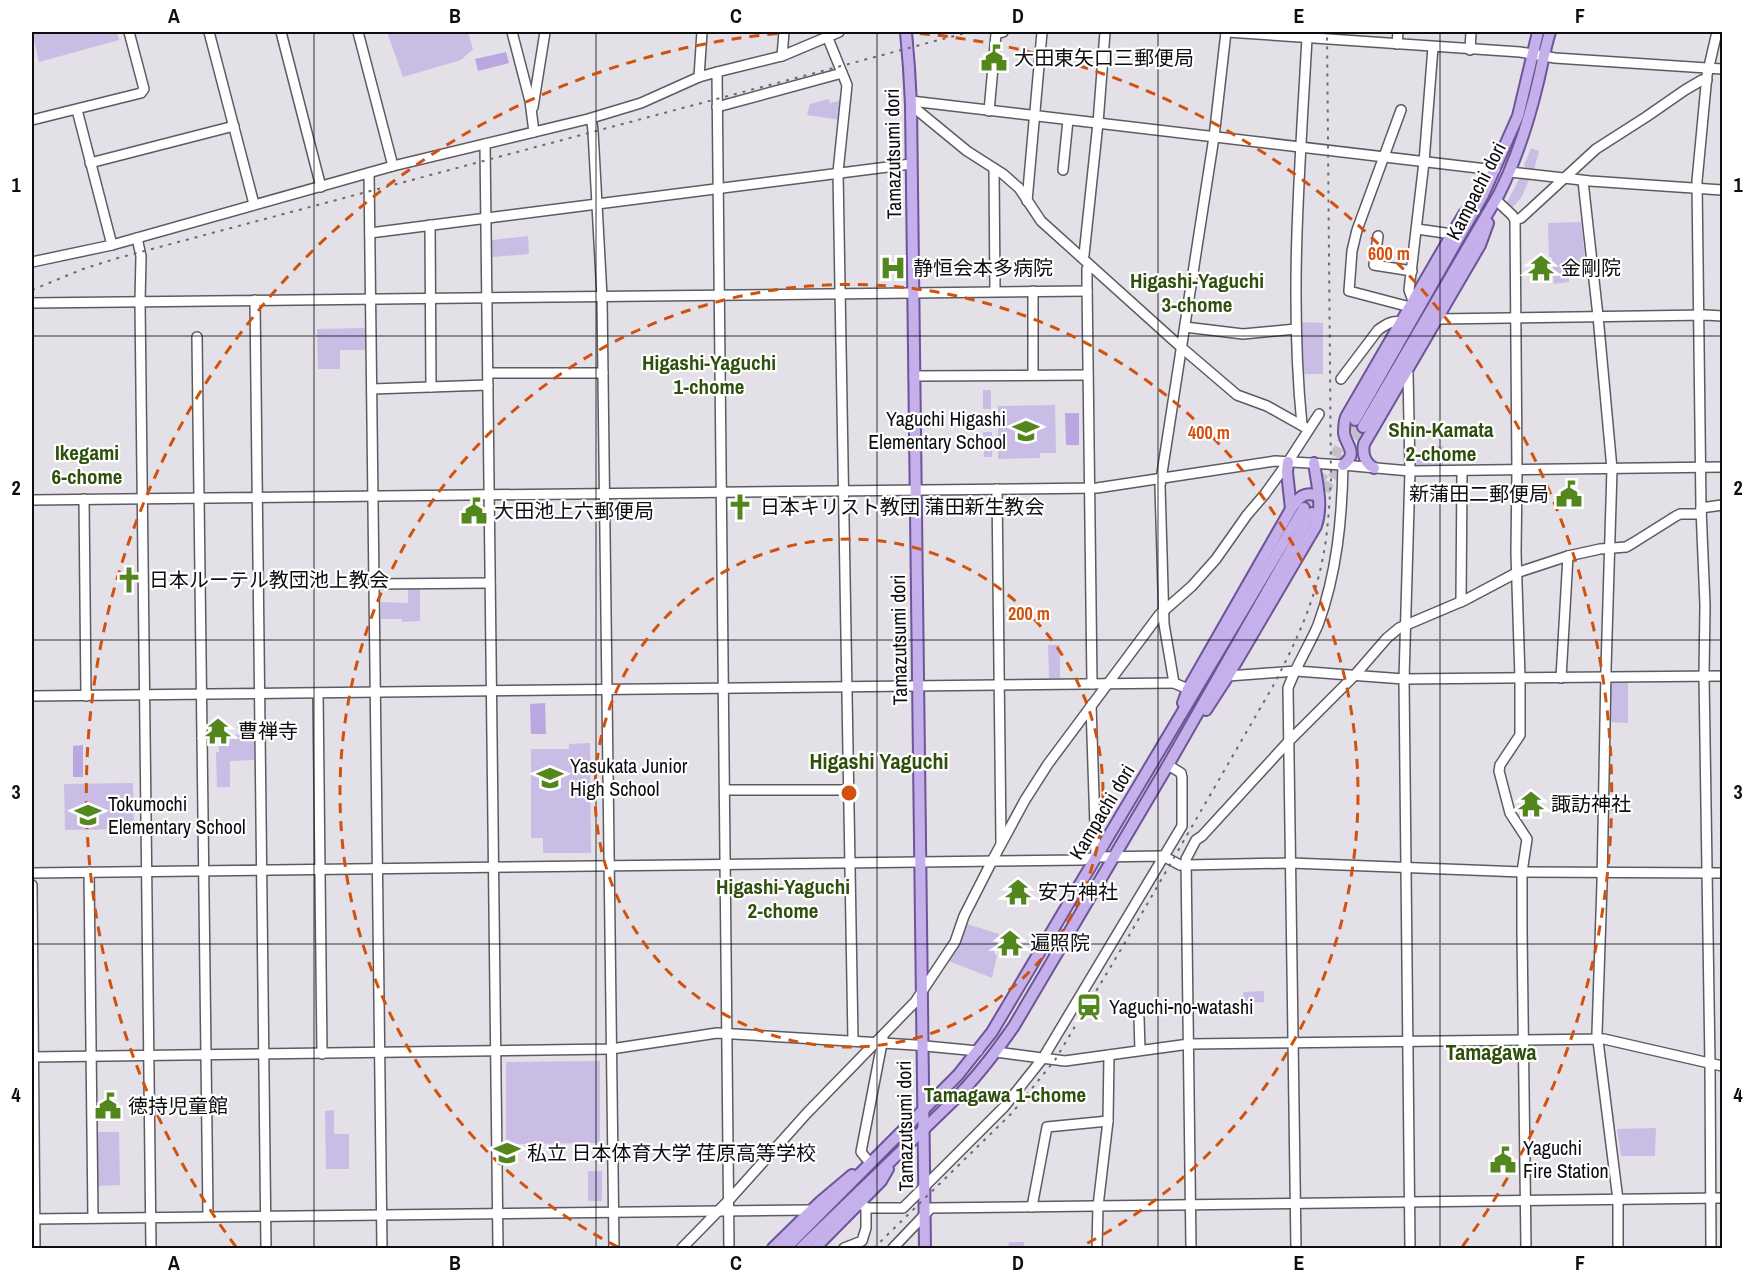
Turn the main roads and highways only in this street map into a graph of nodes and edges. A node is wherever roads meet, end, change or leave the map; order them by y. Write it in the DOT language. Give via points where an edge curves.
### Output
graph roads {
  1 [pos="906,32"];
  2 [pos="1538,32"];
  3 [pos="1550,32"];
  4 [pos="1538,55"];
  5 [pos="1483,195"];
  6 [pos="1498,197"];
  7 [pos="1362,428"];
  8 [pos="1347,439"];
  9 [pos="1288,462"];
  10 [pos="1314,463"];
  11 [pos="1343,465"];
  12 [pos="1374,468"];
  13 [pos="1318,496"];
  14 [pos="1291,509"];
  15 [pos="1174,726"];
  16 [pos="1185,733"];
  17 [pos="923,1110"];
  18 [pos="922,1131"];
  19 [pos="893,1161"];
  20 [pos="870,1163"];
  21 [pos="827,1216"];
  22 [pos="772,1248"];
  23 [pos="786,1248"];
  24 [pos="801,1248"];
  25 [pos="815,1248"];
  26 [pos="925,1248"];
  1 -- 17 [label="main road, Tamazutsumi dori" via="911,103"];
  2 -- 4 [label="main road"];
  3 -- 4 [label="main road"];
  4 -- 5 [label="main road, Kampachi dori" via="1518,116"];
  4 -- 6 [label="main road, Kampachi dori" via="1539,81"];
  5 -- 7 [label="main road, Kampachi dori"];
  5 -- 8 [label="main road" via="1464,214 1346,417"];
  6 -- 7 [label="main road, Kampachi dori"];
  6 -- 7 [label="main road" via="1480,245 1407,372"];
  7 -- 8 [label="main road" via="1357,443"];
  7 -- 12 [label="main road" via="1363,454"];
  8 -- 11 [label="main road" via="1350,455"];
  9 -- 14 [label="main road"];
  10 -- 13 [label="main road"];
  13 -- 14 [label="main road" via="1305,494"];
  13 -- 16 [label="main road" via="1320,515 1316,526 1228,676 1200,719"];
  14 -- 15 [label="main road" via="1188,689"];
  15 -- 16 [label="main road, Kampachi dori" via="1308,511"];
  15 -- 17 [label="main road, Kampachi dori" via="1005,1012 958,1075"];
  16 -- 18 [label="main road, Kampachi dori" via="1014,1026 970,1084"];
  17 -- 18 [label="main road, Tamazutsumi dori"];
  17 -- 20 [label="main road, Kampachi dori"];
  18 -- 19 [label="main road, Kampachi dori"];
  18 -- 26 [label="main road, Tamazutsumi dori"];
  19 -- 21 [label="main road, Kampachi dori"];
  19 -- 25 [label="main road" via="863,1205"];
  20 -- 21 [label="main road, Kampachi dori"];
  20 -- 22 [label="main road" via="840,1184"];
  21 -- 23 [label="main road, Kampachi dori"];
  21 -- 24 [label="main road, Kampachi dori"];
}
